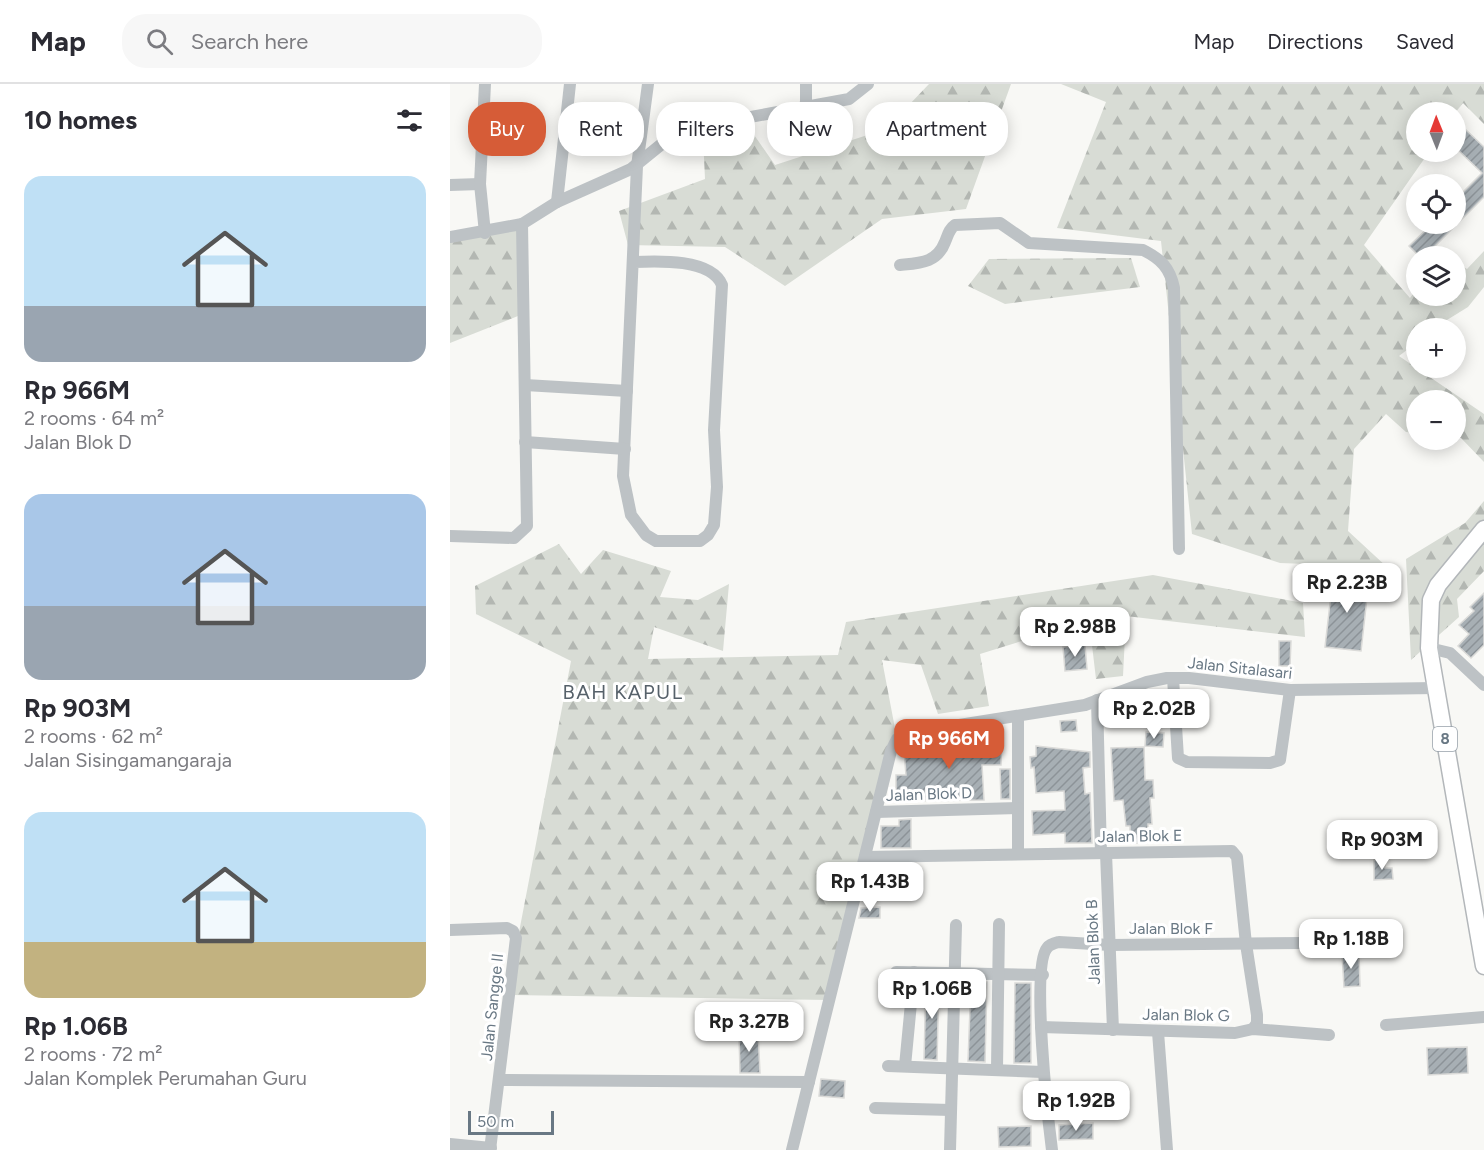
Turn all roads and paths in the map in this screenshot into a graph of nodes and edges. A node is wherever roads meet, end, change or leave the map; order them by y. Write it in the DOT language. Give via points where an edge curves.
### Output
graph roads {
  1 [pos="485,84"];
  2 [pos="570,84"];
  3 [pos="648,84"];
  4 [pos="807,84"];
  5 [pos="868,84"];
  6 [pos="806,102"];
  7 [pos="835,102"];
  8 [pos="767,115"];
  9 [pos="637,166"];
  10 [pos="480,184"];
  11 [pos="450,185"];
  12 [pos="557,202"];
  13 [pos="522,224"];
  14 [pos="484,233"];
  15 [pos="450,237"];
  16 [pos="633,262"];
  17 [pos="900,265"];
  18 [pos="525,386"];
  19 [pos="627,391"];
  20 [pos="525,442"];
  21 [pos="625,449"];
  22 [pos="1484,529"];
  23 [pos="450,536"];
  24 [pos="1179,549"];
  25 [pos="1429,648"];
  26 [pos="1173,678"];
  27 [pos="1484,685"];
  28 [pos="1437,688"];
  29 [pos="1290,690"];
  30 [pos="1097,700"];
  31 [pos="1018,717"];
  32 [pos="1018,808"];
  33 [pos="876,812"];
  34 [pos="1103,853"];
  35 [pos="1018,854"];
  36 [pos="865,857"];
  37 [pos="999,924"];
  38 [pos="956,925"];
  39 [pos="450,930"];
  40 [pos="1481,933"];
  41 [pos="1304,943"];
  42 [pos="1246,944"];
  43 [pos="1110,945"];
  44 [pos="1484,966"];
  45 [pos="896,972"];
  46 [pos="914,972"];
  47 [pos="955,973"];
  48 [pos="999,973"];
  49 [pos="1043,975"];
  50 [pos="1484,1017"];
  51 [pos="1386,1025"];
  52 [pos="1041,1027"];
  53 [pos="1253,1029"];
  54 [pos="1113,1030"];
  55 [pos="1158,1032"];
  56 [pos="1329,1035"];
  57 [pos="888,1066"];
  58 [pos="905,1066"];
  59 [pos="952,1067"];
  60 [pos="997,1070"];
  61 [pos="1043,1072"];
  62 [pos="500,1080"];
  63 [pos="809,1083"];
  64 [pos="875,1108"];
  65 [pos="951,1110"];
  66 [pos="450,1144"];
  67 [pos="491,1149"];
  68 [pos="792,1150"];
  69 [pos="950,1150"];
  70 [pos="1052,1150"];
  71 [pos="1167,1150"];
  1 -- 10 [label="street"];
  2 -- 12 [label="street"];
  3 -- 9 [label="street"];
  4 -- 6 [label="street"];
  5 -- 7 [label="street" via="849,99"];
  8 -- 9 [label="street" via="680,133"];
  9 -- 12 [label="street"];
  9 -- 16 [label="street"];
  10 -- 11 [label="street"];
  10 -- 14 [label="street"];
  12 -- 13 [label="street"];
  13 -- 14 [label="street"];
  13 -- 18 [label="street"];
  14 -- 15 [label="street"];
  16 -- 19 [label="street"];
  16 -- 21 [label="street" via="687,263 713,275 722,285 714,430 717,511 708,535 700,540 678,542 646,536 631,515 627,500 623,476"];
  17 -- 24 [label="street" via="937,257 955,225 995,222 1029,243 1143,250 1167,267 1174,288"];
  18 -- 19 [label="street"];
  18 -- 20 [label="street"];
  19 -- 21 [label="street"];
  20 -- 21 [label="street"];
  20 -- 23 [label="street" via="527,526 522,534 502,539"];
  22 -- 25 [label="highway, 8" via="1438,585 1431,600"];
  25 -- 27 [label="street" via="1450,653"];
  25 -- 28 [label="highway, 8"];
  26 -- 29 [label="street, Jalan Sitalasari"];
  26 -- 29 [label="street" via="1178,758 1187,762 1280,760"];
  26 -- 30 [label="street, Jalan Sitalasari" via="1147,682"];
  28 -- 29 [label="street, Jalan Sitalasari"];
  28 -- 40 [label="highway, 8"];
  30 -- 31 [label="street, Jalan Sitalasari"];
  30 -- 34 [label="street, Jalan Blok B"];
  31 -- 32 [label="street"];
  31 -- 33 [label="street, Jalan Sitalasari" via="909,733 897,739"];
  32 -- 33 [label="street, Jalan Blok D"];
  32 -- 35 [label="street"];
  33 -- 36 [label="street, Jalan Sitalasari"];
  34 -- 35 [label="street, Jalan Blok E"];
  34 -- 42 [label="street, Jalan Blok E" via="1235,853"];
  34 -- 43 [label="street, Jalan Blok B"];
  35 -- 36 [label="street, Jalan Blok E"];
  36 -- 63 [label="street, Jalan Sitalasari"];
  37 -- 48 [label="street"];
  38 -- 47 [label="street"];
  39 -- 62 [label="street, Jalan Sangge II" via="507,928 516,938"];
  40 -- 44 [label="highway, 8"];
  41 -- 42 [label="street, Jalan Blok F"];
  42 -- 43 [label="street, Jalan Blok F"];
  42 -- 53 [label="street, Jalan Blok E" via="1257,1015"];
  43 -- 49 [label="street, Jalan Blok F" via="1059,942 1046,948"];
  43 -- 54 [label="street, Jalan Blok B"];
  45 -- 46 [label="street"];
  46 -- 47 [label="street"];
  46 -- 58 [label="street"];
  47 -- 48 [label="street"];
  47 -- 59 [label="street"];
  48 -- 49 [label="street"];
  48 -- 60 [label="street"];
  49 -- 52 [label="street"];
  50 -- 51 [label="street"];
  52 -- 54 [label="street, Jalan Blok G"];
  52 -- 61 [label="street"];
  53 -- 55 [label="street, Jalan Blok G" via="1235,1033"];
  53 -- 56 [label="street, Jalan Blok G"];
  54 -- 55 [label="street, Jalan Blok G"];
  55 -- 71 [label="street"];
  57 -- 58 [label="street"];
  58 -- 59 [label="street"];
  59 -- 60 [label="street"];
  59 -- 65 [label="street"];
  60 -- 61 [label="street"];
  61 -- 70 [label="street"];
  62 -- 63 [label="street"];
  62 -- 67 [label="street, Jalan Sangge II"];
  63 -- 68 [label="street, Jalan Sitalasari"];
  64 -- 65 [label="street"];
  65 -- 69 [label="street"];
  66 -- 67 [label="street"];
}
